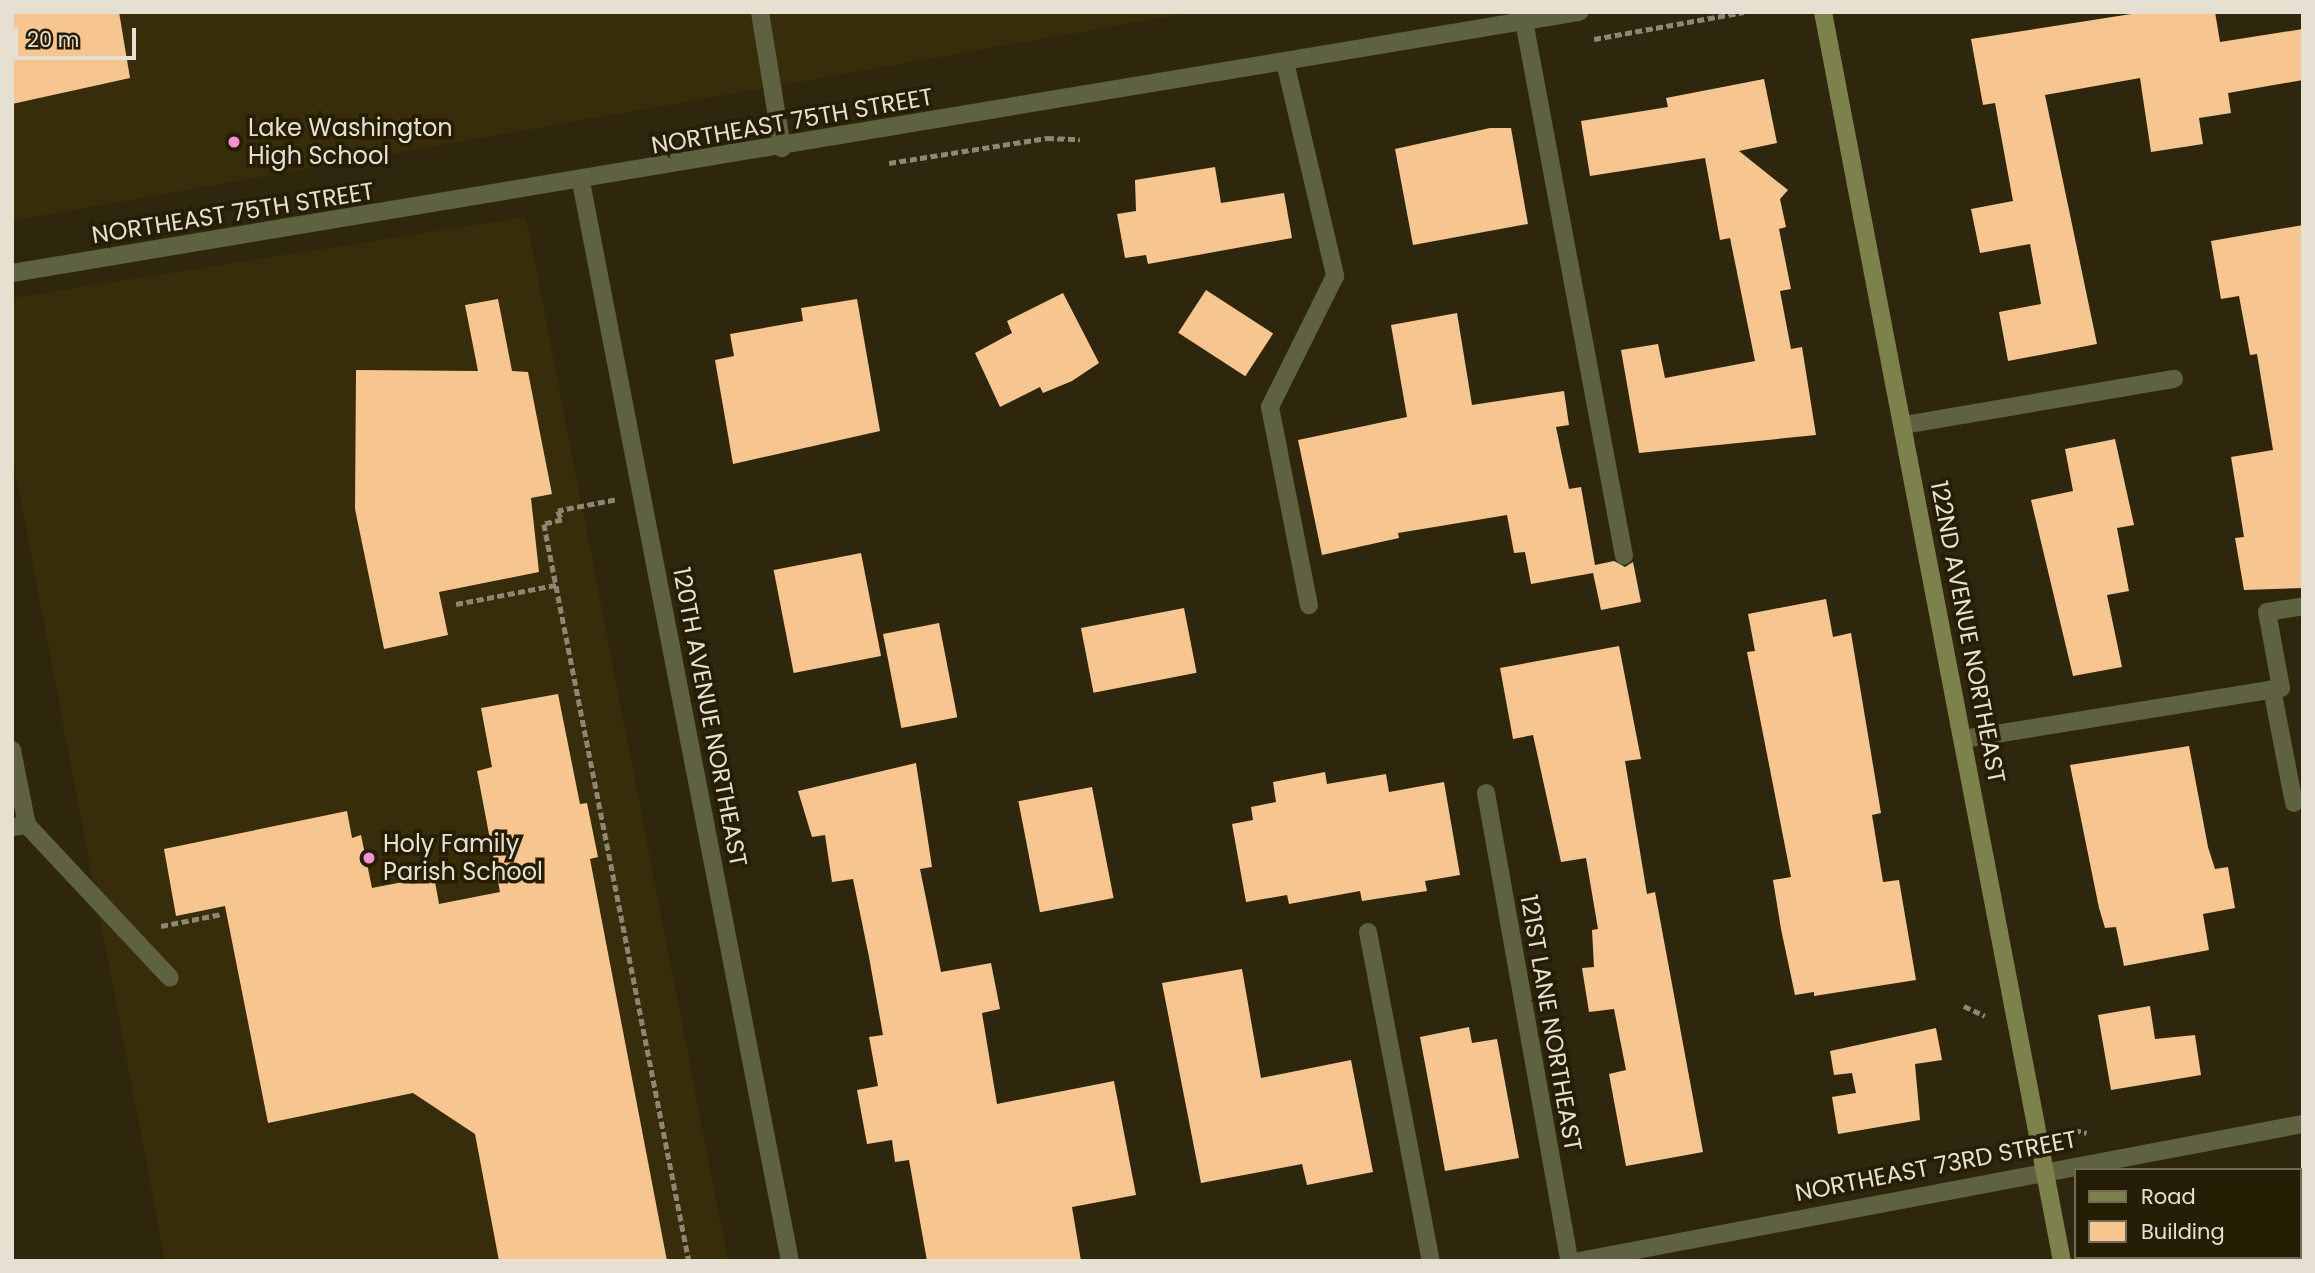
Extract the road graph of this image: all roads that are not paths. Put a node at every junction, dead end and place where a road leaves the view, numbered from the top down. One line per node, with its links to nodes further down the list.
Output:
1 (760, 12): 6 (street)
2 (1579, 12): 4 (street, NORTHEAST 75TH STREET)
3 (1823, 12): 10 (street, 122ND AVENUE NORTHEAST)
4 (1524, 22): 5 (street, NORTHEAST 75TH STREET); 11 (street)
5 (1285, 62): 6 (street, NORTHEAST 75TH STREET); 12 (street)
6 (782, 148): 7 (street, NORTHEAST 75TH STREET)
7 (581, 182): 8 (street, NORTHEAST 75TH STREET); 24 (street, 120TH AVENUE NORTHEAST)
8 (12, 273)
9 (2175, 379): 10 (street)
10 (1904, 425): 15 (street, 122ND AVENUE NORTHEAST)
11 (1624, 556)
12 (1309, 605)
13 (2303, 606): 14 (street)
14 (2272, 689): 15 (street); 18 (street)
15 (1964, 739): 23 (street, 122ND AVENUE NORTHEAST)
16 (12, 750): 19 (street)
17 (1486, 793): 26 (street, 121ST LANE NORTHEAST)
18 (2294, 803)
19 (20, 826): 21 (street)
20 (1368, 932): 25 (street)
21 (170, 978)
22 (2303, 1124): 23 (street, NORTHEAST 73RD STREET)
23 (2044, 1169): 27 (street, NORTHEAST 73RD STREET); 28 (street, 122ND AVENUE NORTHEAST)
24 (790, 1261)
25 (1431, 1261)
26 (1569, 1261)
27 (1579, 1261)
28 (2062, 1261)

